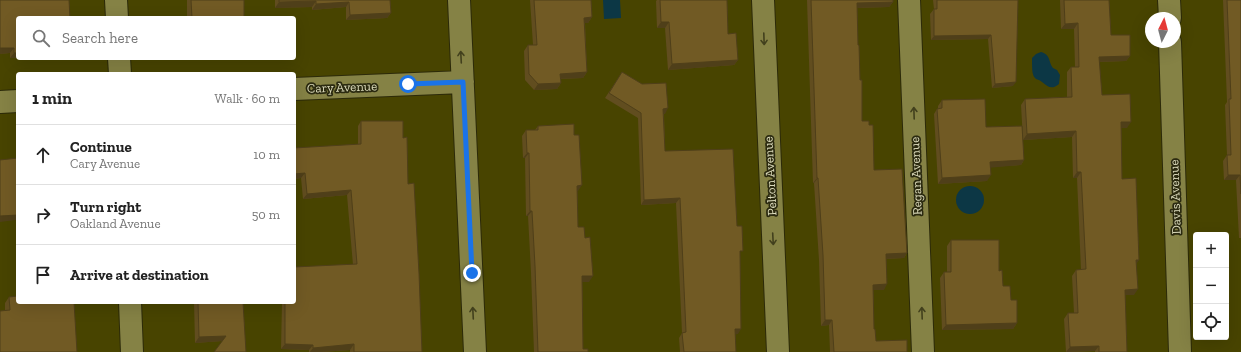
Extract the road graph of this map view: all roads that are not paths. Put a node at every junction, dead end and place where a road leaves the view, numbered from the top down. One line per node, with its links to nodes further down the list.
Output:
1 (116, 0): 7 (street)
2 (459, 0): 11 (street, one-way to 2)
3 (763, 0): 18 (street, Pelton Avenue, one-way to 18)
4 (909, 0): 19 (street, Regan Avenue, one-way to 4)
5 (1169, 0): 6 (street)
6 (1170, 12)
7 (117, 16)
8 (1170, 48): 20 (street, Davis Avenue)
9 (119, 60): 10 (street)
10 (120, 72)
11 (463, 82): 12 (street, Cary Avenue); 17 (street, one-way to 11)
12 (296, 89)
13 (16, 101): 14 (street)
14 (0, 102)
15 (130, 304): 16 (street)
16 (132, 352)
17 (475, 352)
18 (778, 352)
19 (924, 352)
20 (1180, 352)

